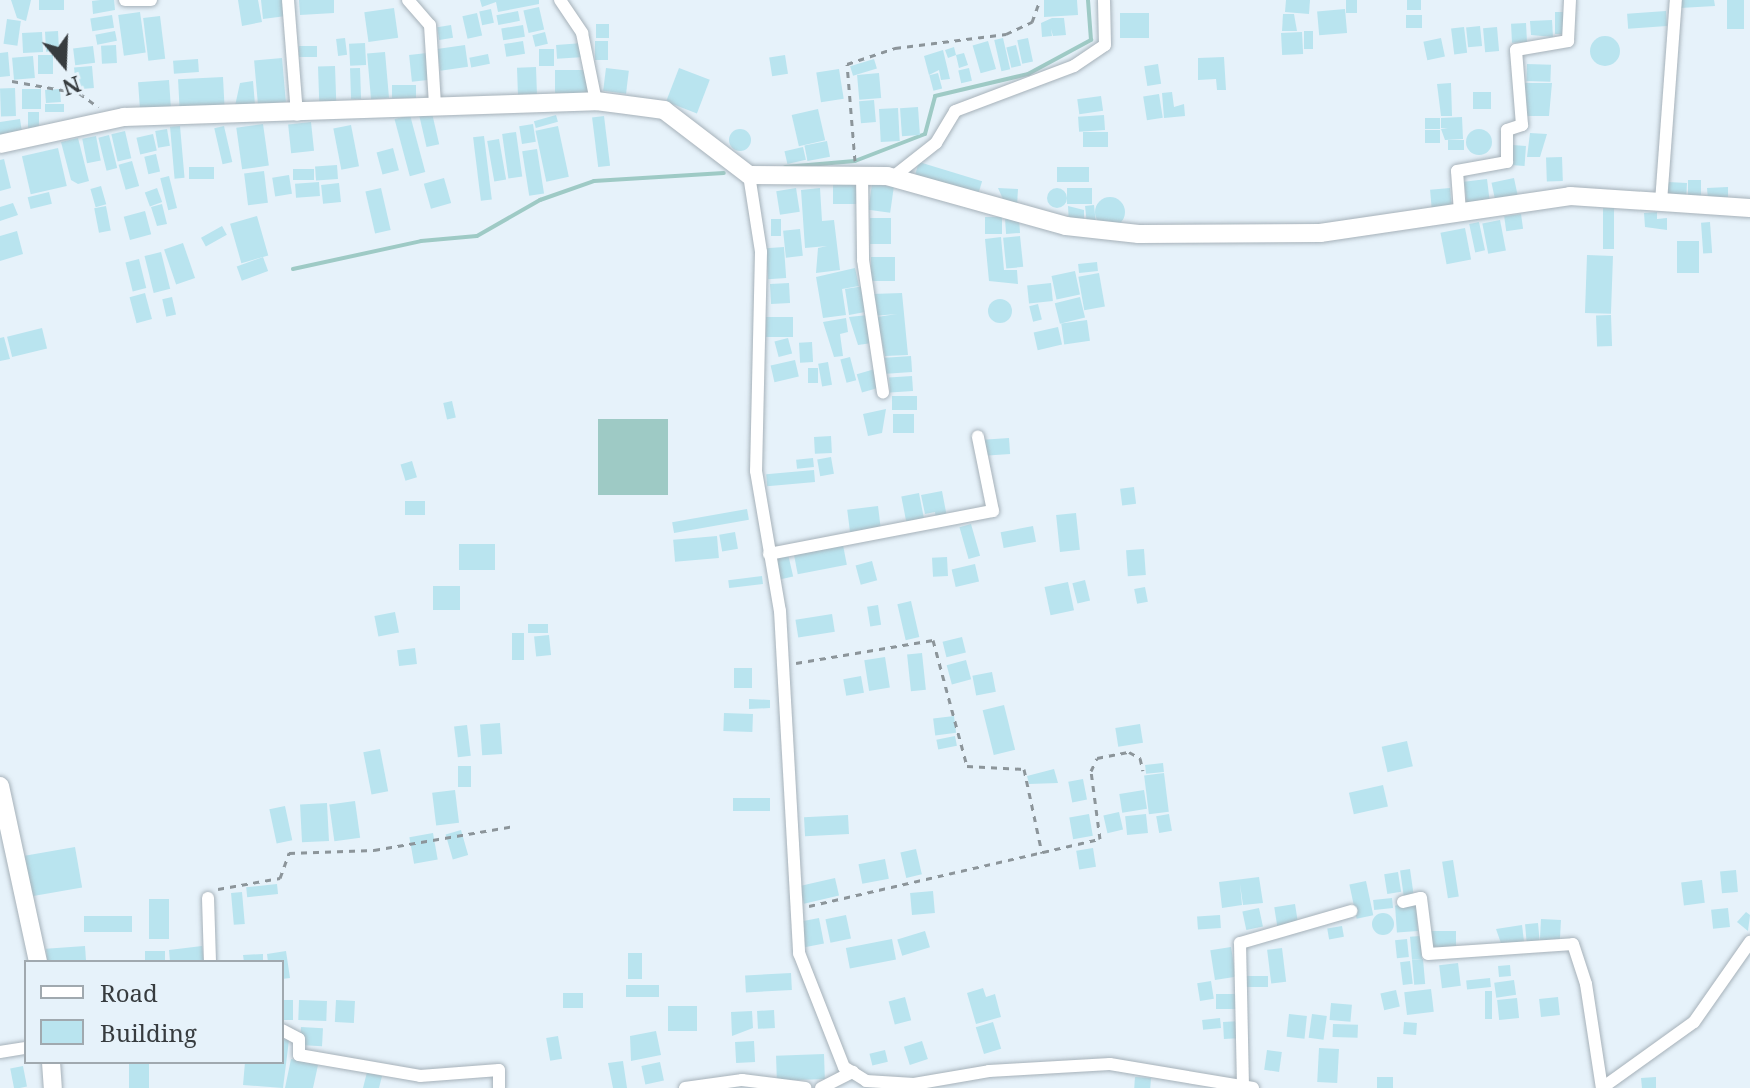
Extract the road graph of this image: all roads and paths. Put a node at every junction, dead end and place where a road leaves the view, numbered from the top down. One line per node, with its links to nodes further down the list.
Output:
1 (125, 0): 2 (street)
2 (151, 0)
3 (288, 0): 13 (street)
4 (408, 0): 12 (street)
5 (560, 0): 11 (street)
6 (1040, 0): 16 (path)
7 (1104, 0): 18 (street)
8 (1570, 0): 21 (street)
9 (1676, 0): 19 (street)
10 (12, 81): 14 (path)
11 (596, 101): 12 (street); 17 (street)
12 (435, 105): 13 (street)
13 (297, 115): 14 (street)
14 (111, 121): 15 (street)
15 (0, 144)
16 (858, 165): 17 (street); 18 (street); 22 (street)
17 (749, 175): 24 (street)
18 (893, 177): 21 (street)
19 (1661, 202): 20 (street); 21 (street)
20 (1750, 208)
21 (1460, 212)
22 (883, 393)
23 (978, 437): 24 (street)
24 (769, 554): 25 (street)
25 (784, 665): 29 (path); 32 (street)
26 (1143, 771): 29 (path)
27 (0, 786): 35 (street)
28 (514, 826): 30 (path)
29 (1042, 853): 32 (path)
30 (208, 898): 36 (street)
31 (1403, 902): 49 (street)
32 (796, 909): 41 (street)
33 (1351, 911): 43 (street)
34 (1750, 942): 49 (street)
35 (38, 960)
36 (210, 960)
37 (284, 1031): 45 (street)
38 (24, 1048): 39 (street)
39 (0, 1052)
40 (51, 1064): 44 (street)
41 (853, 1072): 42 (street); 48 (street)
42 (915, 1086): 43 (street)
43 (1248, 1087)
44 (53, 1088)
45 (499, 1088)
46 (685, 1088): 47 (street)
47 (806, 1088)
48 (821, 1088)
49 (1602, 1088)

